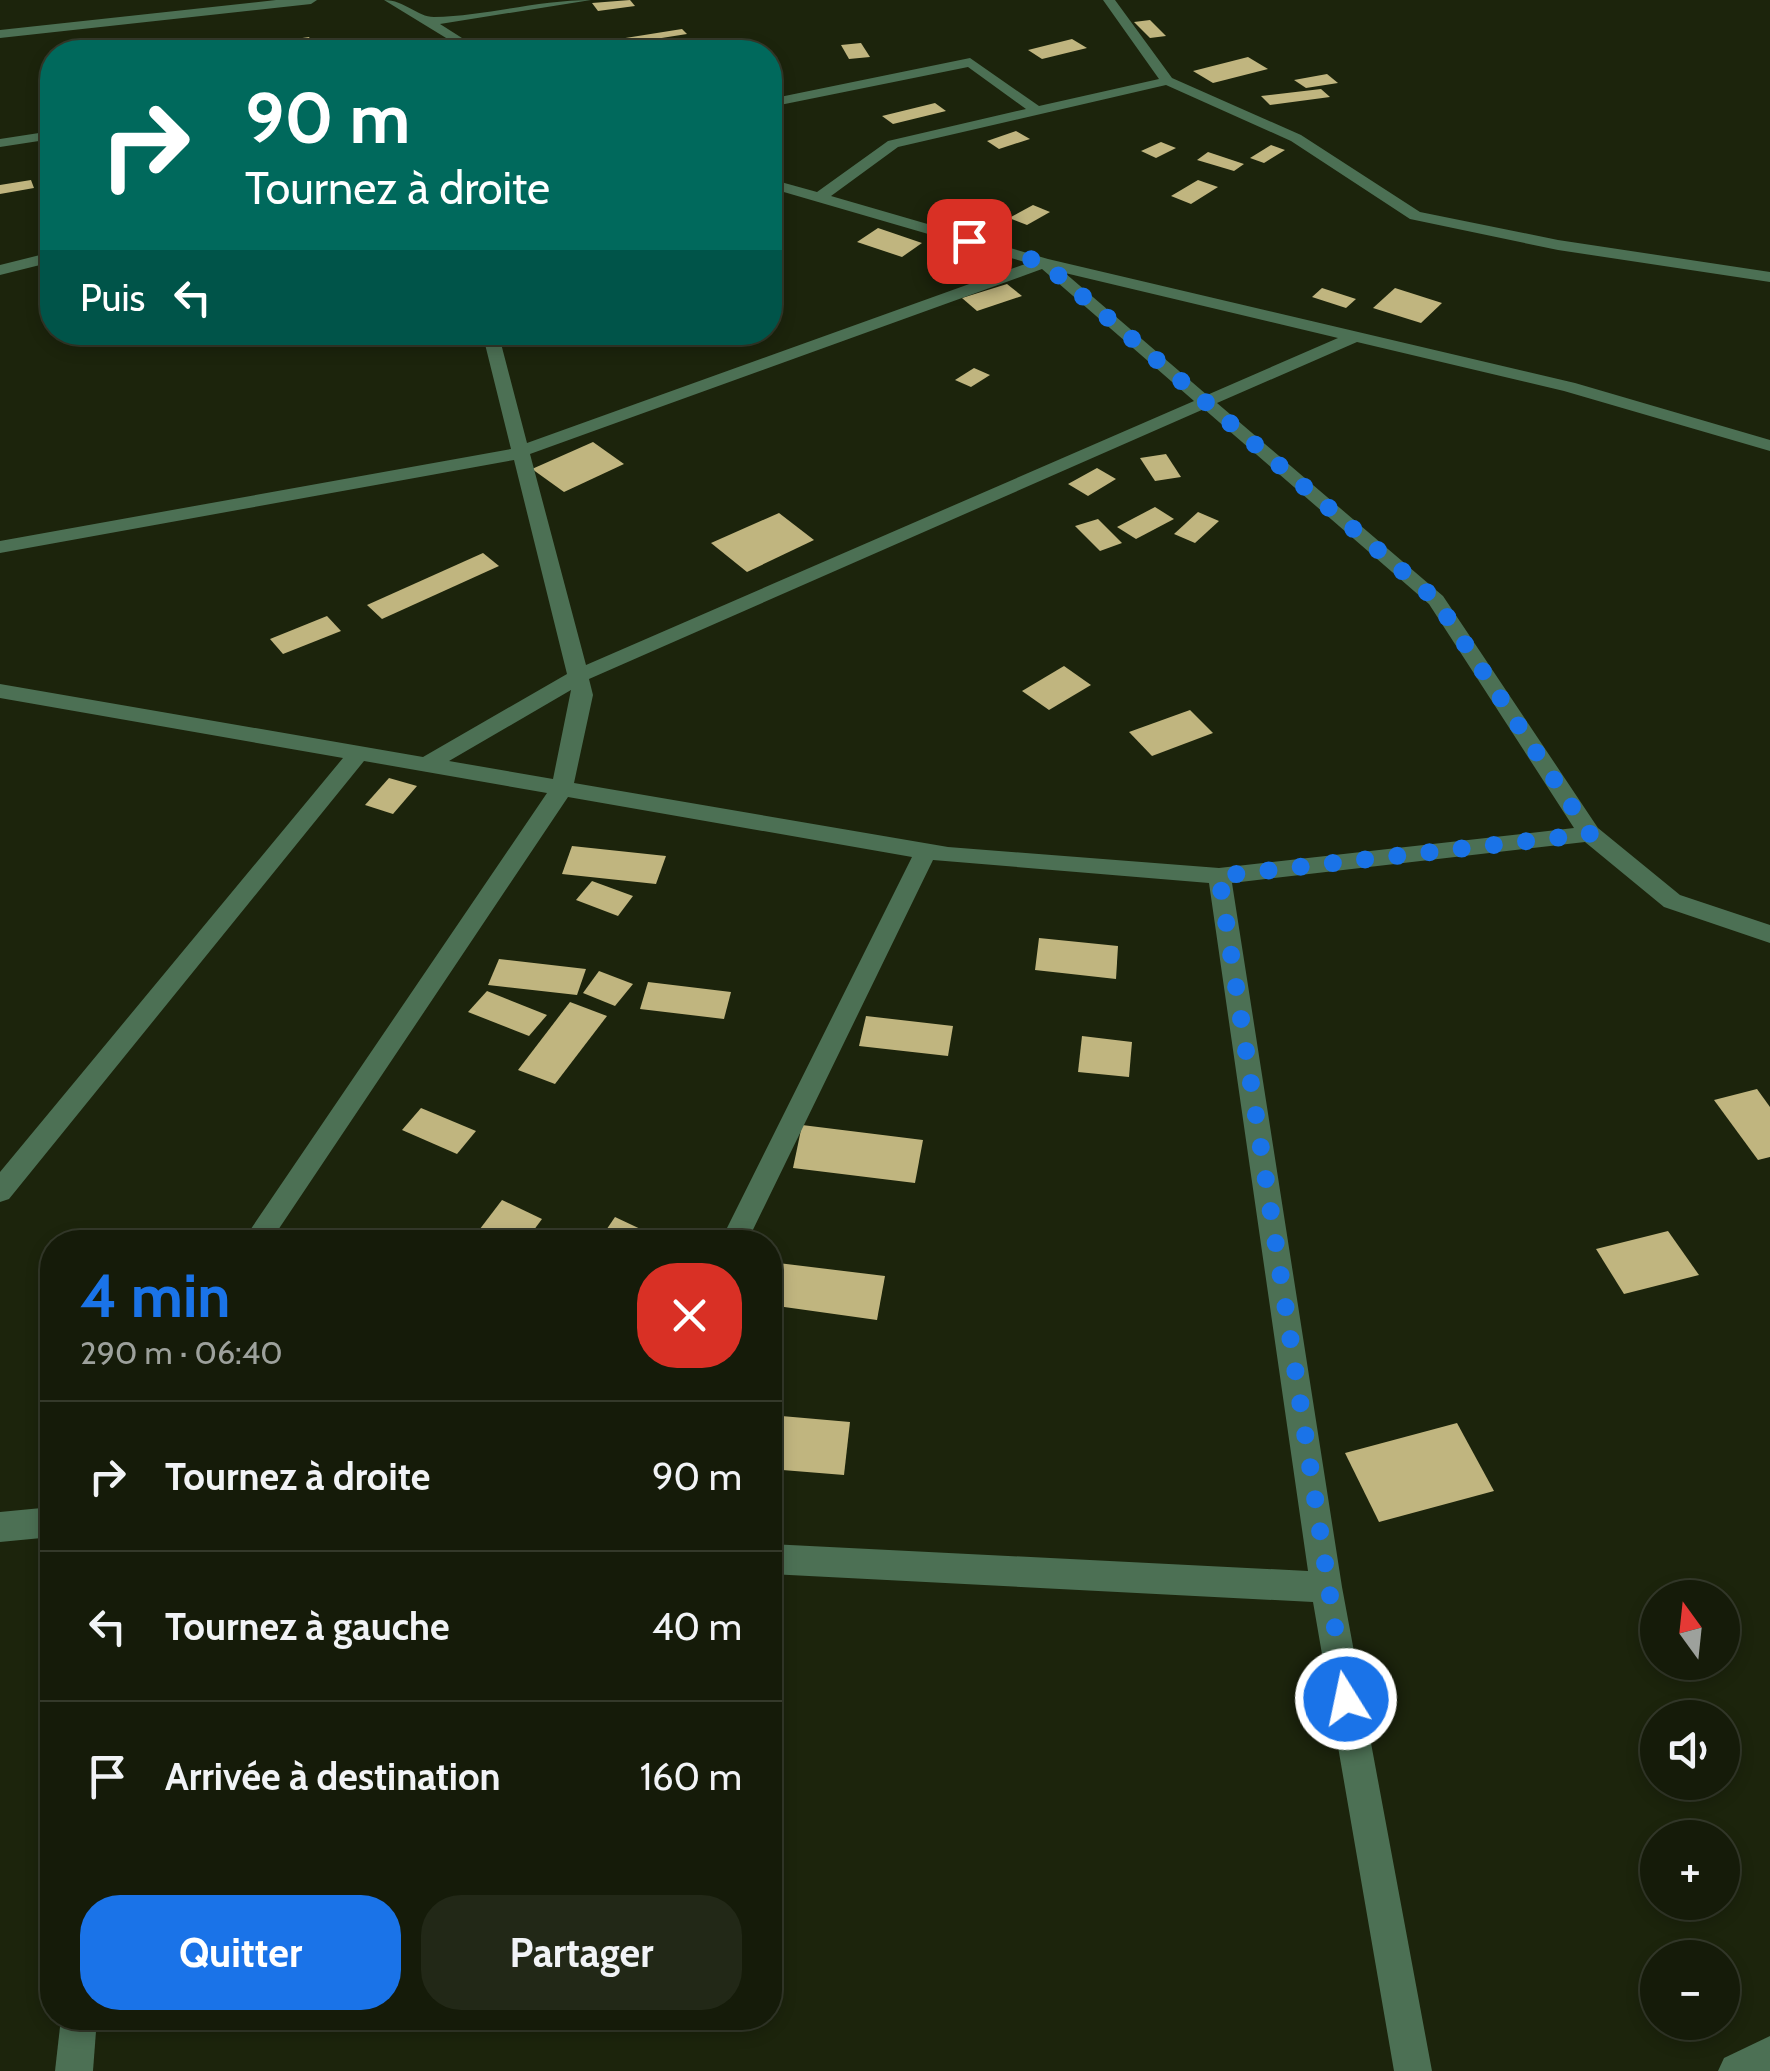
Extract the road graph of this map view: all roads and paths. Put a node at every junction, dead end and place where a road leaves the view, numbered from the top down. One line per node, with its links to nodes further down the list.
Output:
1 (310, 0): 6 (street)
2 (390, 0): 5 (street)
3 (585, 0): 5 (street)
4 (1109, 0): 8 (street)
5 (427, 22): 7 (street)
6 (0, 34)
7 (458, 40)
8 (1167, 81): 10 (street); 18 (street)
9 (782, 101): 10 (street)
10 (1037, 110): 14 (street)
11 (40, 137): 12 (street)
12 (0, 143)
13 (782, 186): 14 (street)
14 (820, 197): 16 (street)
15 (40, 260): 17 (street)
16 (1044, 263): 19 (street); 21 (street); 23 (street)
17 (0, 270)
18 (1770, 276)
19 (1356, 336): 21 (street); 22 (street)
20 (493, 345): 23 (street)
21 (1206, 402): 25 (street); 30 (street)
22 (1770, 446)
23 (521, 451): 24 (street); 25 (street)
24 (0, 547)
25 (579, 676): 28 (street); 29 (street)
26 (0, 691): 27 (street)
27 (358, 754): 28 (street); 34 (street)
28 (424, 766): 29 (street)
29 (562, 788): 31 (street); 35 (street)
30 (1590, 834): 32 (street); 33 (street)
31 (926, 851): 32 (street); 36 (street)
32 (1219, 876): 40 (street)
33 (1770, 934)
34 (0, 1191)
35 (263, 1230)
36 (739, 1230)
37 (40, 1523): 38 (street)
38 (0, 1527)
39 (782, 1560): 40 (street)
40 (1326, 1587): 44 (street)
41 (78, 2030): 43 (street)
42 (1770, 2056): 45 (street)
43 (74, 2071)
44 (1412, 2071)
45 (1737, 2071)

